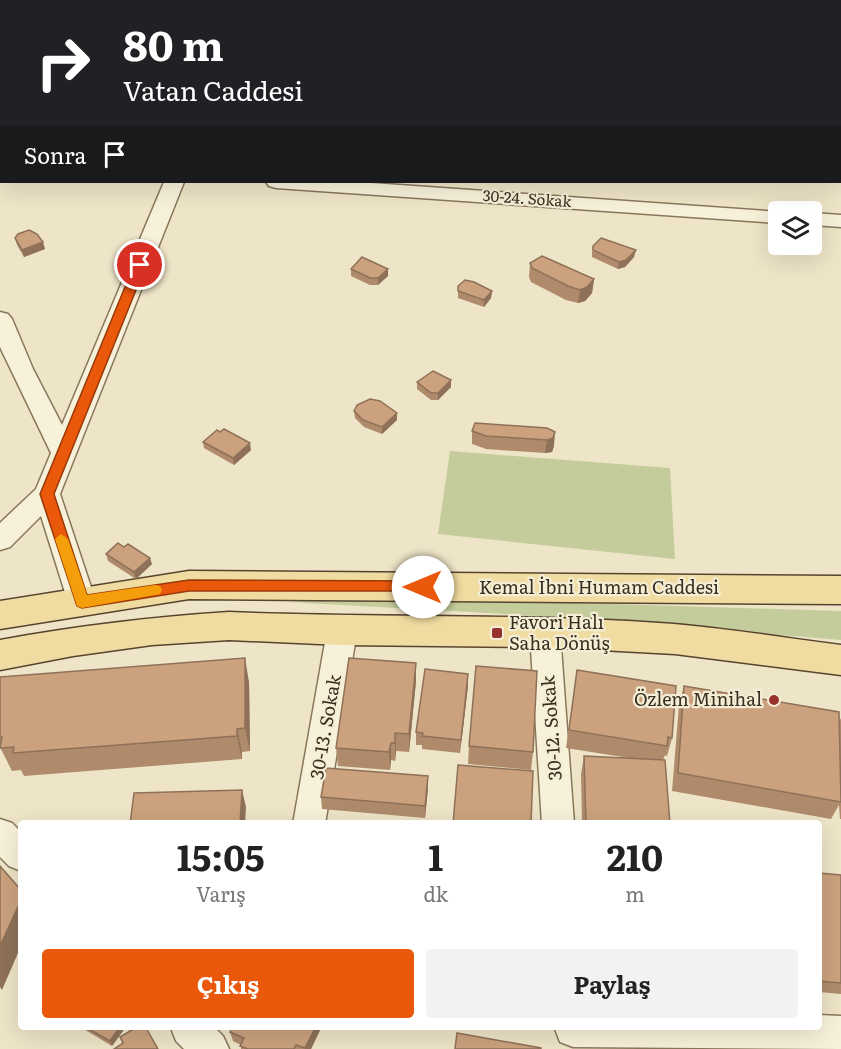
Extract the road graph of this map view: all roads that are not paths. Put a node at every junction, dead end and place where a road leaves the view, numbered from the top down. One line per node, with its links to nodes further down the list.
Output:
1 (174, 183): 7 (street)
2 (290, 183): 3 (street, 30-24. Sokak)
3 (768, 216)
4 (822, 220): 5 (street)
5 (841, 221)
6 (0, 319): 7 (street)
7 (64, 453): 8 (street)
8 (47, 494): 9 (street); 11 (street)
9 (0, 540)
10 (841, 590): 11 (main road, Kemal İbni Humam Caddesi)
11 (82, 602): 12 (main road, Kemal İbni Humam Caddesi)
12 (0, 615)
13 (342, 631): 14 (main road); 15 (main road); 17 (street, 30-13. Sokak)
14 (545, 633): 16 (main road); 18 (street, 30-12. Sokak)
15 (0, 655)
16 (841, 660)
17 (310, 820)
18 (558, 820)
19 (0, 834): 20 (street)
20 (18, 852)
21 (841, 1034): 23 (street)
22 (572, 1035): 23 (street)
23 (757, 1041)

